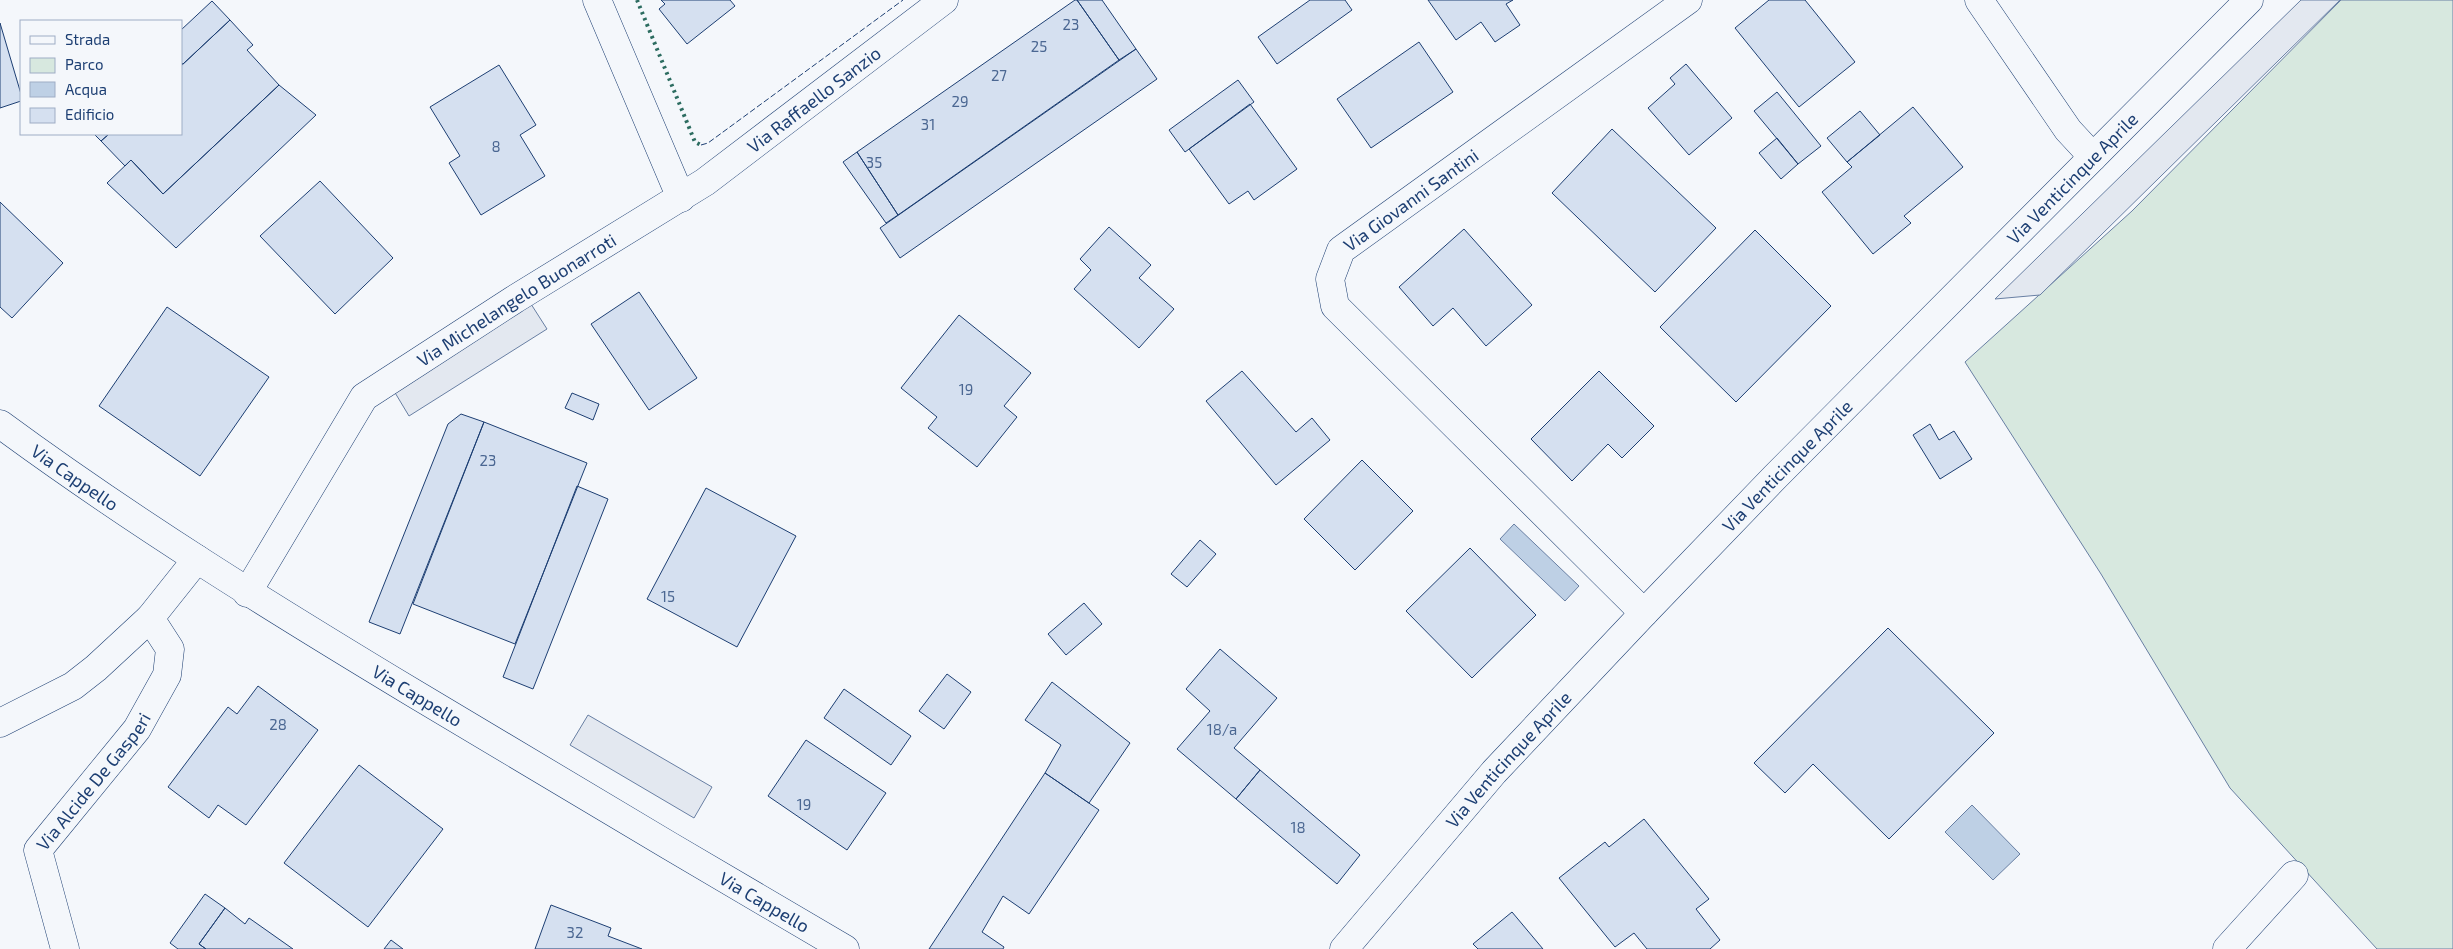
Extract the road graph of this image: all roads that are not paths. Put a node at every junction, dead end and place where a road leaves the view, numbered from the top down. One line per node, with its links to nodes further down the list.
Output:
1 (597, 0): 7 (street)
2 (944, 0): 7 (street, Via Raffaello Sanzio)
3 (1688, 0): 11 (street, Via Giovanni Santini)
4 (1979, 0): 6 (street)
5 (2249, 0): 6 (street, Via Venticinque Aprile)
6 (2093, 157): 11 (street, Via Venticinque Aprile)
7 (681, 198): 10 (street, Via Michelangelo Buonarroti)
8 (0, 424): 9 (street, Via Cappello)
9 (198, 560): 10 (street, Via Cappello); 12 (street)
10 (247, 593): 16 (street, Via Cappello)
11 (1644, 613): 17 (street, Via Venticinque Aprile)
12 (150, 618): 13 (street); 15 (street, Via Alcide De Gasperi)
13 (0, 723)
14 (2294, 875): 18 (street)
15 (65, 949)
16 (845, 949)
17 (1344, 949)
18 (2227, 949)

